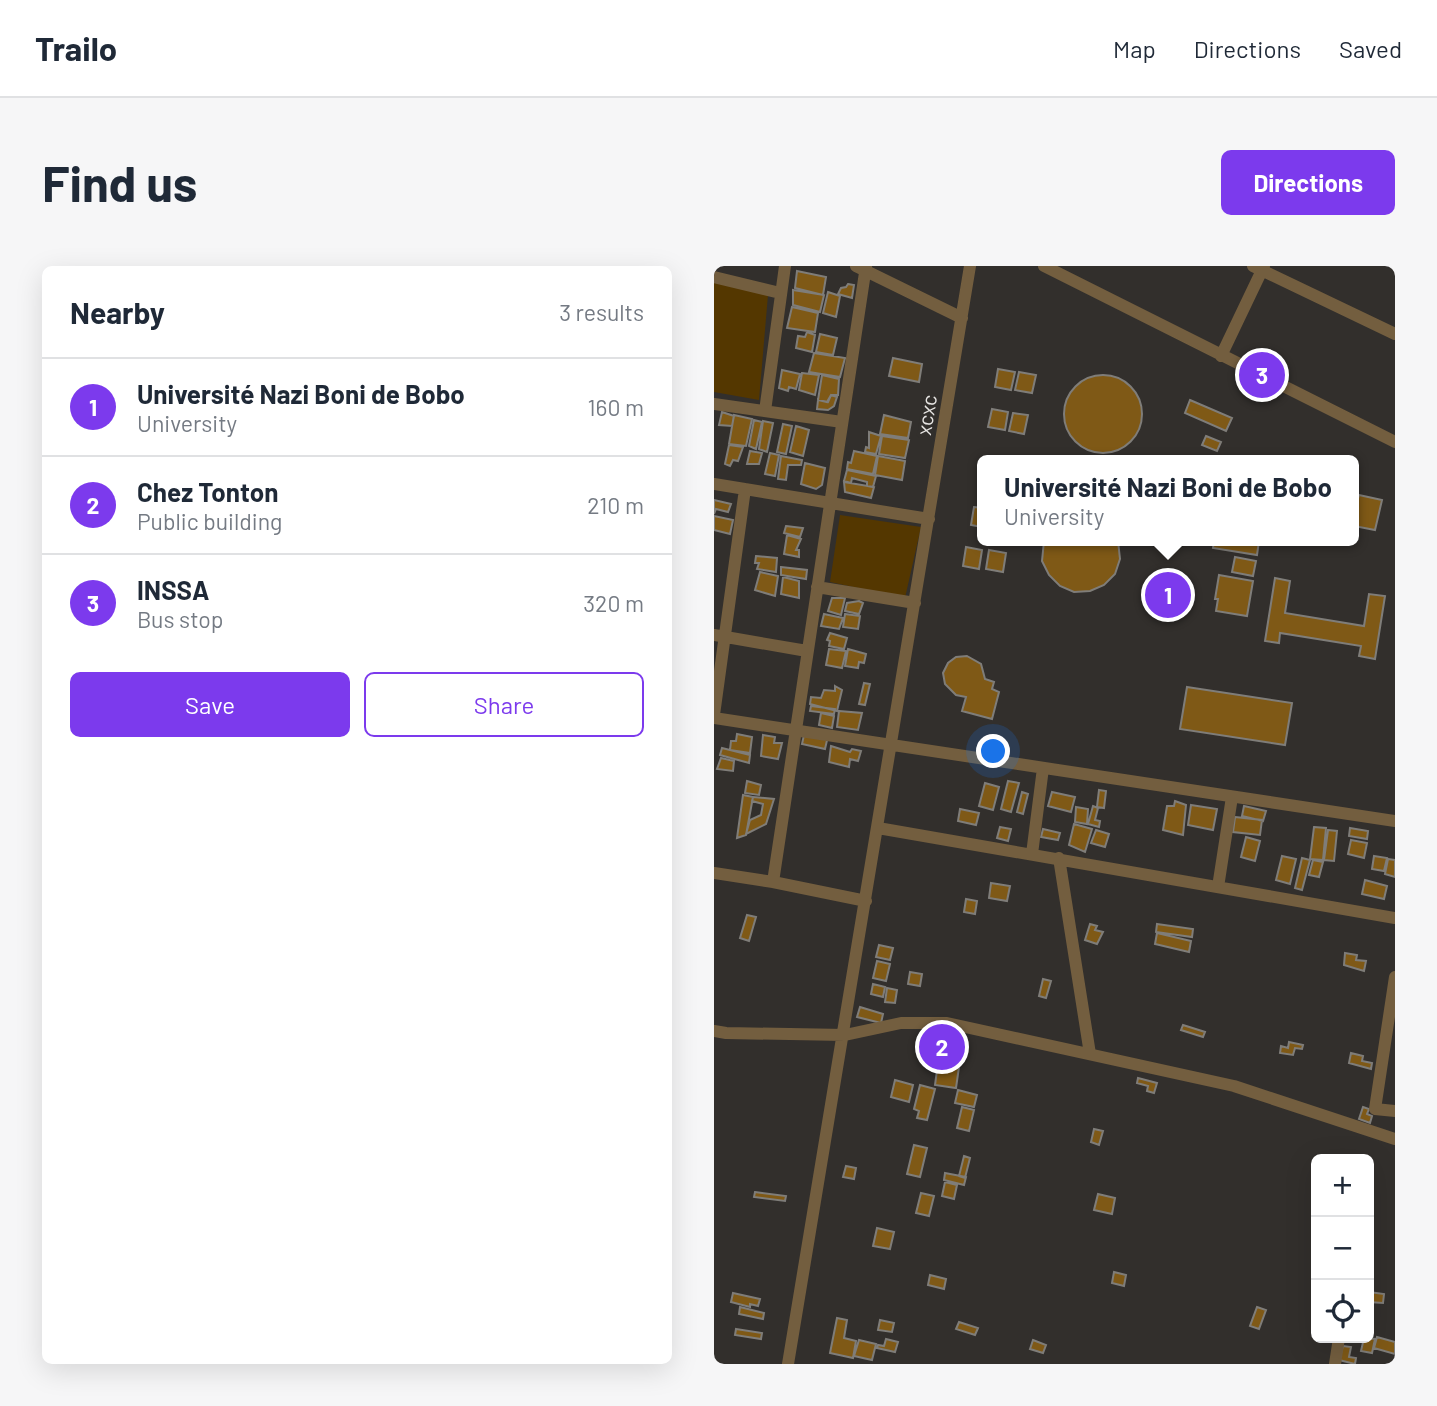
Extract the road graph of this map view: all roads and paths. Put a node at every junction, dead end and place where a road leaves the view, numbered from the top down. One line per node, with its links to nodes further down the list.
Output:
1 (785, 266): 7 (street)
2 (970, 266): 8 (street, xcxc)
3 (1044, 266): 10 (street)
4 (862, 268): 8 (street); 13 (street)
5 (1260, 268): 9 (street); 10 (street)
6 (714, 277): 7 (street)
7 (780, 293): 12 (street)
8 (962, 318): 18 (street, xcxc)
9 (1395, 334)
10 (1221, 356): 14 (street)
11 (714, 404): 12 (street)
12 (765, 411): 13 (street)
13 (842, 422): 17 (street)
14 (1395, 442)
15 (714, 484): 16 (street)
16 (745, 489): 17 (street); 21 (street)
17 (830, 503): 18 (street); 19 (street)
18 (929, 519): 20 (street, xcxc)
19 (817, 587): 20 (street); 22 (street)
20 (915, 603): 25 (street, xcxc)
21 (719, 636): 22 (street); 23 (street)
22 (807, 651): 24 (street)
23 (714, 716): 24 (street)
24 (796, 731): 25 (street); 33 (street)
25 (891, 746): 26 (street); 29 (street, xcxc)
26 (1043, 768): 27 (street); 30 (street)
27 (1232, 797): 28 (street); 34 (street)
28 (1395, 821)
29 (878, 828): 30 (street); 35 (street, xcxc)
30 (1032, 853): 31 (street)
31 (1059, 858): 34 (street); 41 (street)
32 (714, 873): 33 (street)
33 (773, 882): 35 (street)
34 (1218, 887): 36 (street)
35 (866, 901): 40 (street, xcxc)
36 (1395, 918)
37 (1395, 977): 38 (street)
38 (1392, 1014): 42 (street)
39 (714, 1031): 40 (street)
40 (843, 1035): 41 (street); 45 (street, xcxc)
41 (1090, 1054): 43 (street)
42 (1395, 1111)
43 (1395, 1139)
44 (1338, 1343): 46 (street)
45 (788, 1364)
46 (1335, 1364)

